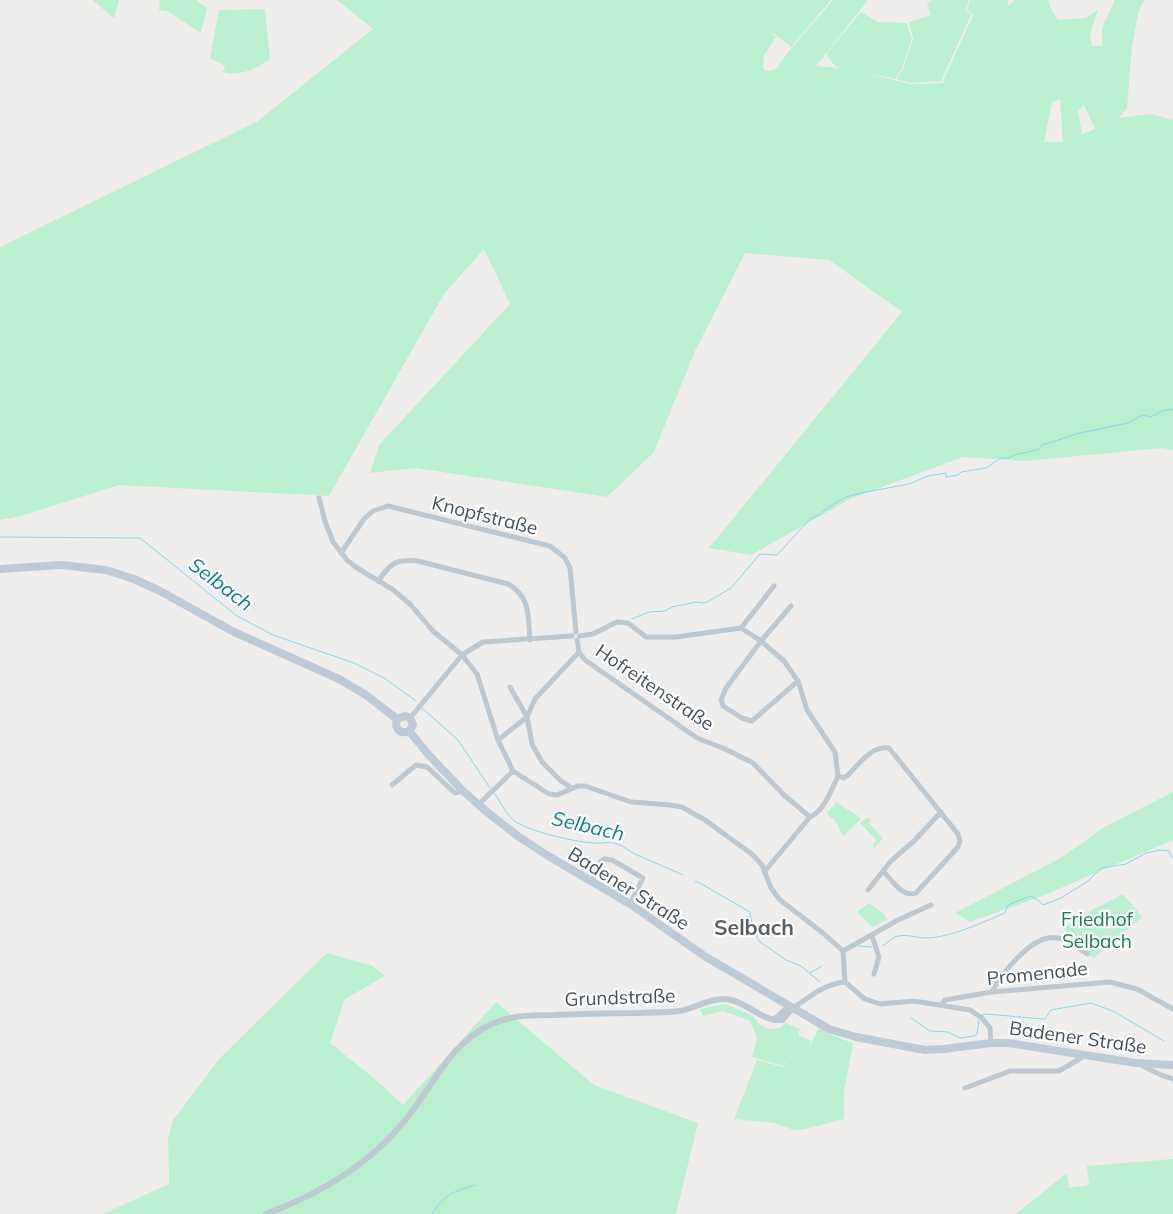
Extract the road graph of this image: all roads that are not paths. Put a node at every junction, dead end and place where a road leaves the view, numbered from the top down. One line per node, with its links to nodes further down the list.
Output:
1 (319, 498): 2 (street)
2 (341, 553): 4 (street); 8 (street, Knopfstraße)
3 (0, 569): 17 (main road)
4 (378, 581): 9 (street); 12 (street)
5 (774, 586): 7 (street)
6 (791, 606): 10 (street)
7 (741, 628): 8 (street); 10 (street)
8 (576, 636): 9 (street); 11 (street, Hofreitenstraße)
9 (530, 640): 12 (street)
10 (761, 641): 13 (street); 13 (street)
11 (579, 652): 15 (street, Hofreitenstraße); 27 (street, Hofreitenstraße)
12 (462, 655): 16 (street); 19 (street)
13 (798, 682): 21 (street)
14 (510, 687): 15 (street)
15 (527, 717): 19 (street, Hofreitenstraße); 23 (street)
16 (410, 718): 17 (main road); 18 (main road)
17 (397, 720): 18 (main road)
18 (409, 732): 24 (main road, Badener Straße)
19 (498, 740): 20 (street)
20 (513, 772): 23 (street); 25 (street)
21 (838, 776): 26 (street); 27 (street)
22 (392, 785): 24 (street)
23 (572, 788): 28 (street)
24 (463, 790): 25 (main road, Badener Straße)
25 (478, 805): 30 (main road, Badener Straße)
26 (941, 812): 29 (street); 29 (street)
27 (810, 817): 28 (street)
28 (765, 871): 35 (street)
29 (884, 872): 31 (street)
30 (592, 881): 32 (main road, Badener Straße); 32 (street)
31 (868, 890)
32 (630, 904): 41 (main road, Badener Straße)
33 (931, 905): 34 (street)
34 (872, 936): 35 (street); 37 (street)
35 (843, 951): 38 (street)
36 (1087, 954): 39 (street)
37 (874, 974)
38 (845, 982): 40 (street); 41 (street, Grundstraße)
39 (992, 992): 40 (street, Promenade); 42 (street, Promenade)
40 (942, 1004): 43 (street)
41 (793, 1008): 43 (main road, Badener Straße); 49 (street, Grundstraße)
42 (1173, 1009)
43 (991, 1043): 44 (main road, Badener Straße)
44 (1086, 1055): 45 (main road, Badener Straße); 48 (street)
45 (1136, 1063): 46 (main road, Badener Straße); 47 (street)
46 (1173, 1065)
47 (1173, 1079)
48 (965, 1088)
49 (266, 1214)

